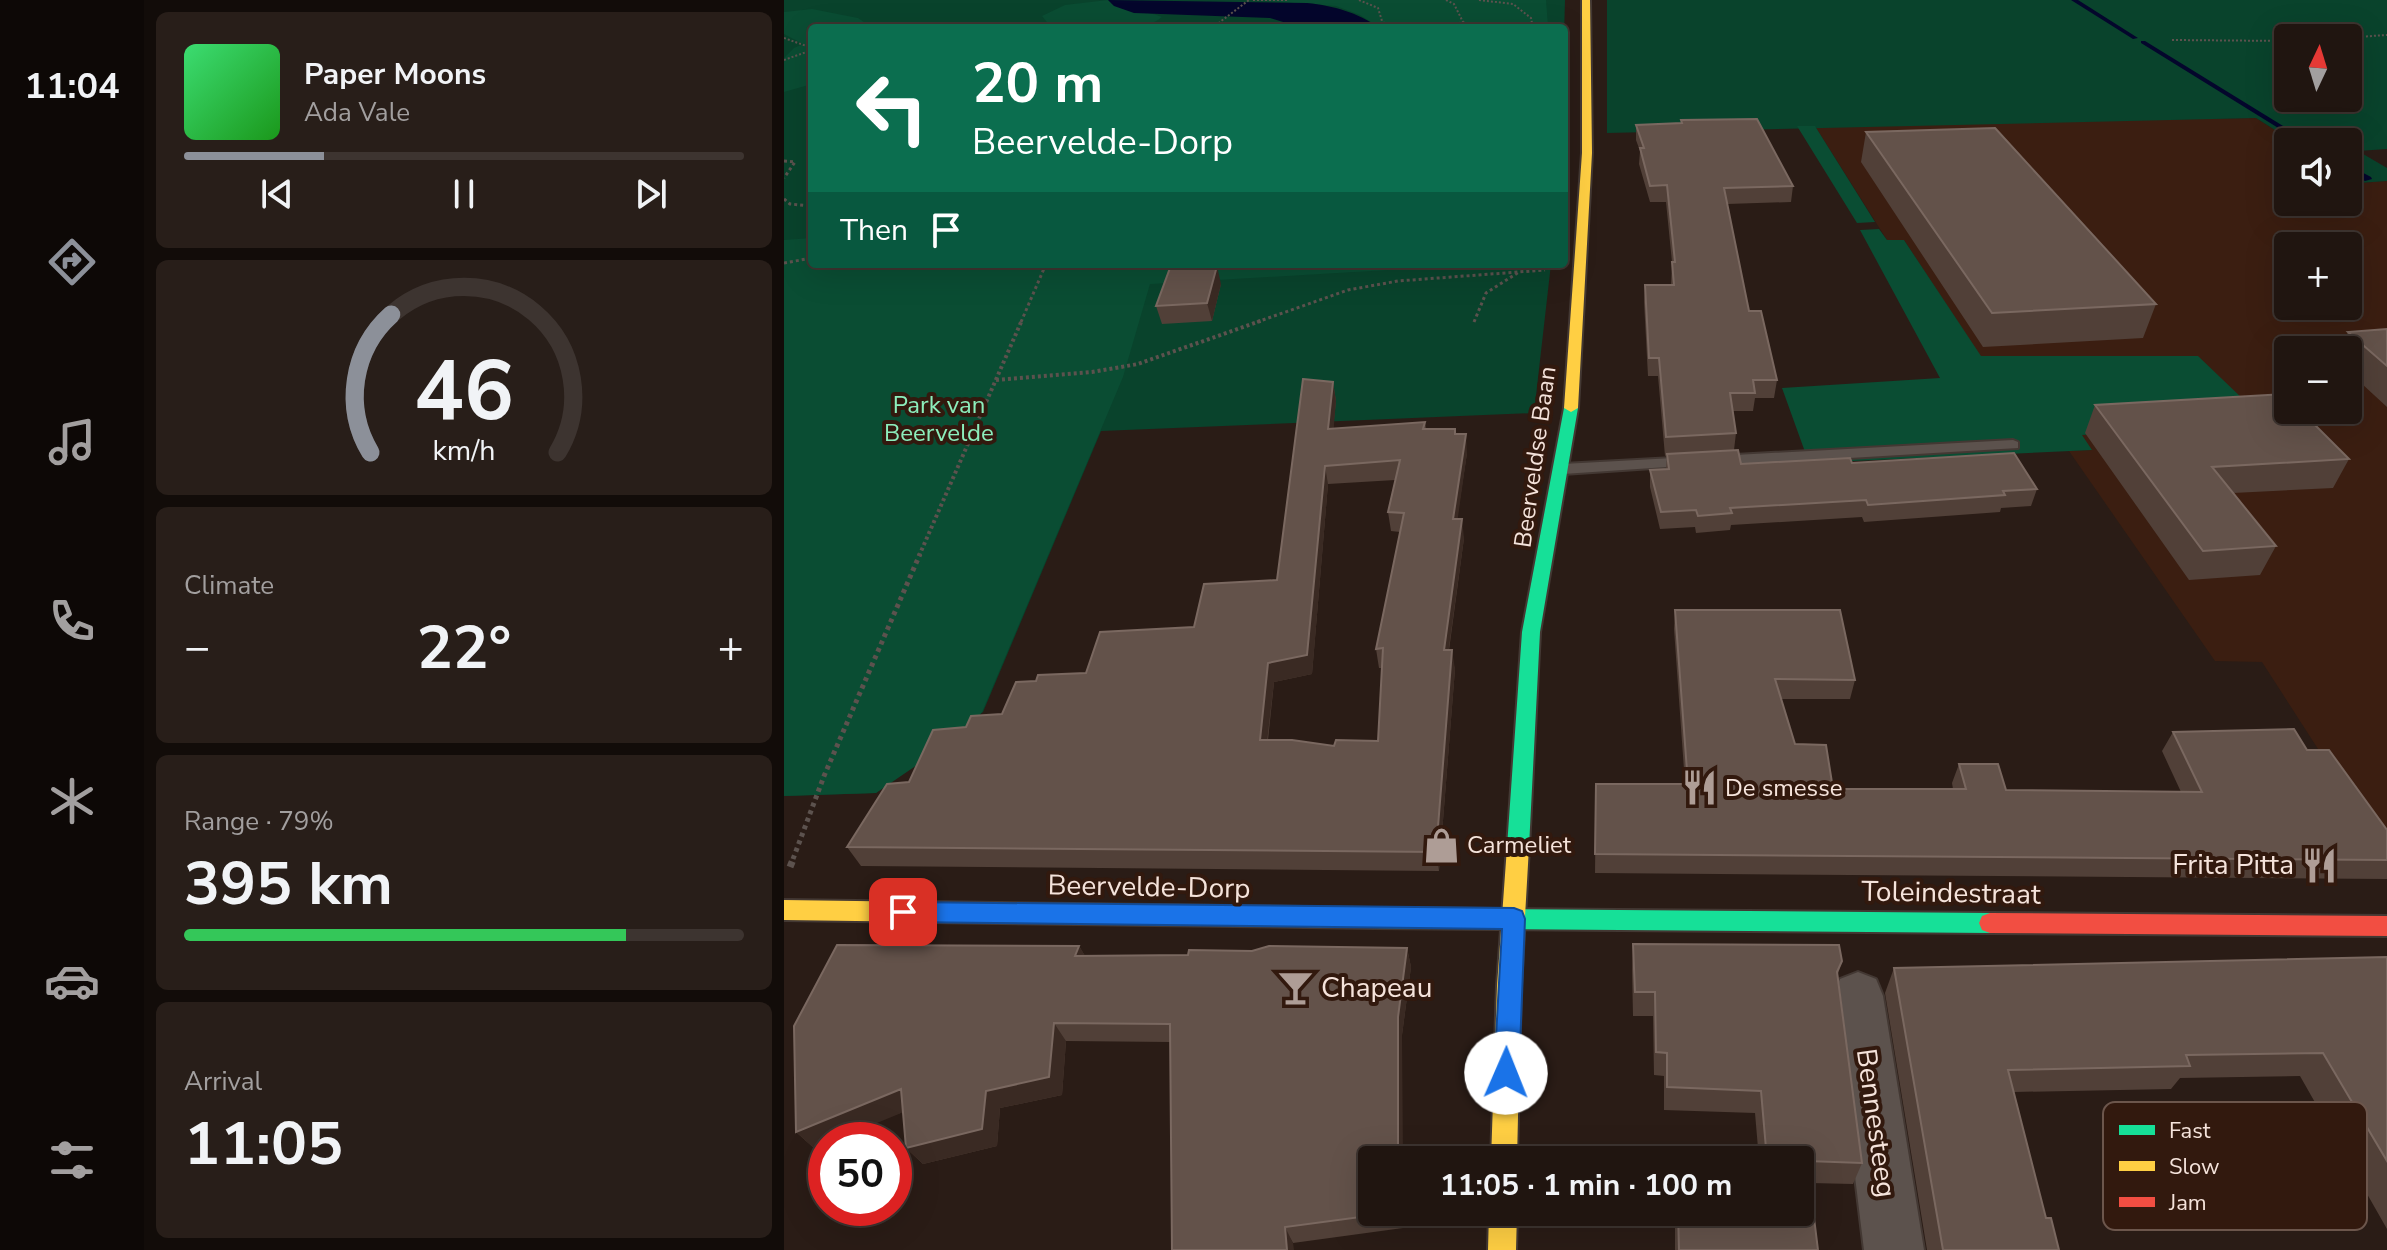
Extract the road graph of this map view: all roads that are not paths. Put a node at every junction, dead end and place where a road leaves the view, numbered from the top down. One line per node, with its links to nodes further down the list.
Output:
1 (1586, 0): 3 (main road, Beerveldse Baan)
2 (2013, 445): 3 (lane)
3 (1563, 469): 5 (main road, Beerveldse Baan)
4 (784, 910): 5 (main road, Beervelde-Dorp)
5 (1514, 919): 6 (main road, Toleindestraat); 8 (main road, Beerveldse Baan)
6 (2387, 926)
7 (1858, 996): 11 (street, Bennesteeg)
8 (1504, 1146)
9 (1503, 1226): 10 (main road)
10 (1502, 1250)
11 (1894, 1250)

